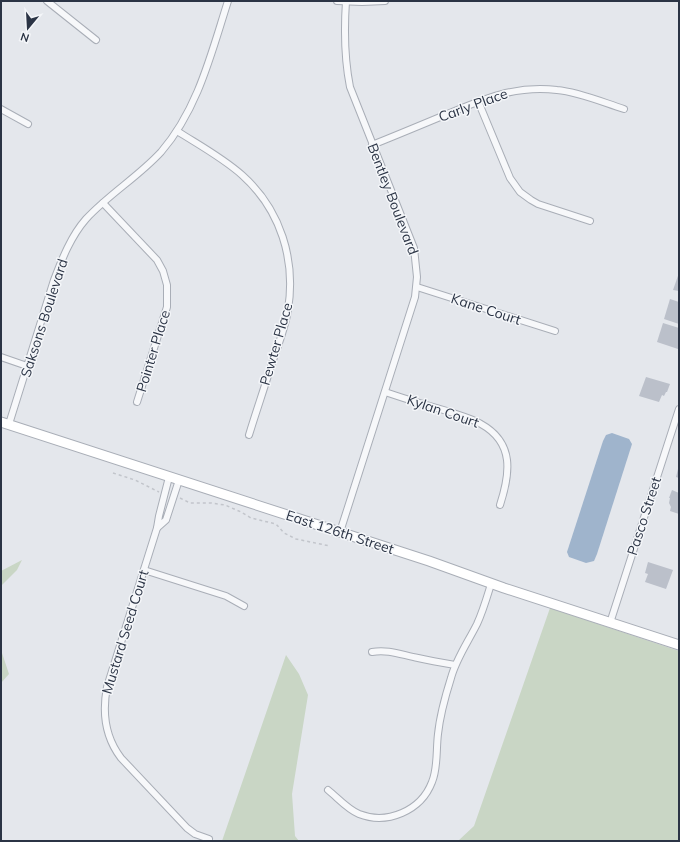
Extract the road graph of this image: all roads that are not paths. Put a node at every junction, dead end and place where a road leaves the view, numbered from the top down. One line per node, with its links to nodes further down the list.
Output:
1 (47, 1): 6 (street)
2 (228, 1): 11 (street, Saksons Boulevard)
3 (337, 1): 5 (street)
4 (385, 1): 5 (street)
5 (346, 2): 12 (street, Bentley Boulevard)
6 (96, 40)
7 (478, 101): 9 (street, Carly Place); 12 (street, Carly Place); 14 (street)
8 (1, 109): 10 (street)
9 (624, 109)
10 (28, 124)
11 (177, 130): 13 (street, Saksons Boulevard); 23 (street, Pewter Place)
12 (372, 145): 15 (street, Bentley Boulevard)
13 (103, 203): 18 (street, Saksons Boulevard); 20 (street, Pointer Place)
14 (590, 221)
15 (417, 287): 16 (street, Kane Court); 19 (street, Bentley Boulevard)
16 (555, 331)
17 (1, 357): 18 (street)
18 (28, 366): 22 (street, Saksons Boulevard)
19 (385, 392): 26 (street, Kylan Court); 28 (street, Bentley Boulevard)
20 (137, 402)
21 (679, 409): 32 (street, Pasco Street)
22 (5, 423): 24 (main road, East 126th Street)
23 (249, 435)
24 (169, 477): 25 (main road, East 126th Street); 27 (street, Mustard Seed Court)
25 (179, 480): 27 (street, Mustard Seed Court); 28 (main road, East 126th Street)
26 (500, 505)
27 (157, 528): 29 (street, Mustard Seed Court)
28 (340, 532): 30 (main road, East 126th Street)
29 (144, 570): 31 (street); 37 (street, Mustard Seed Court)
30 (492, 584): 32 (main road, East 126th Street); 35 (street)
31 (244, 606)
32 (610, 623): 33 (main road, East 126th Street)
33 (679, 645)
34 (372, 652): 35 (street)
35 (455, 665): 36 (street)
36 (328, 790)
37 (209, 839)

